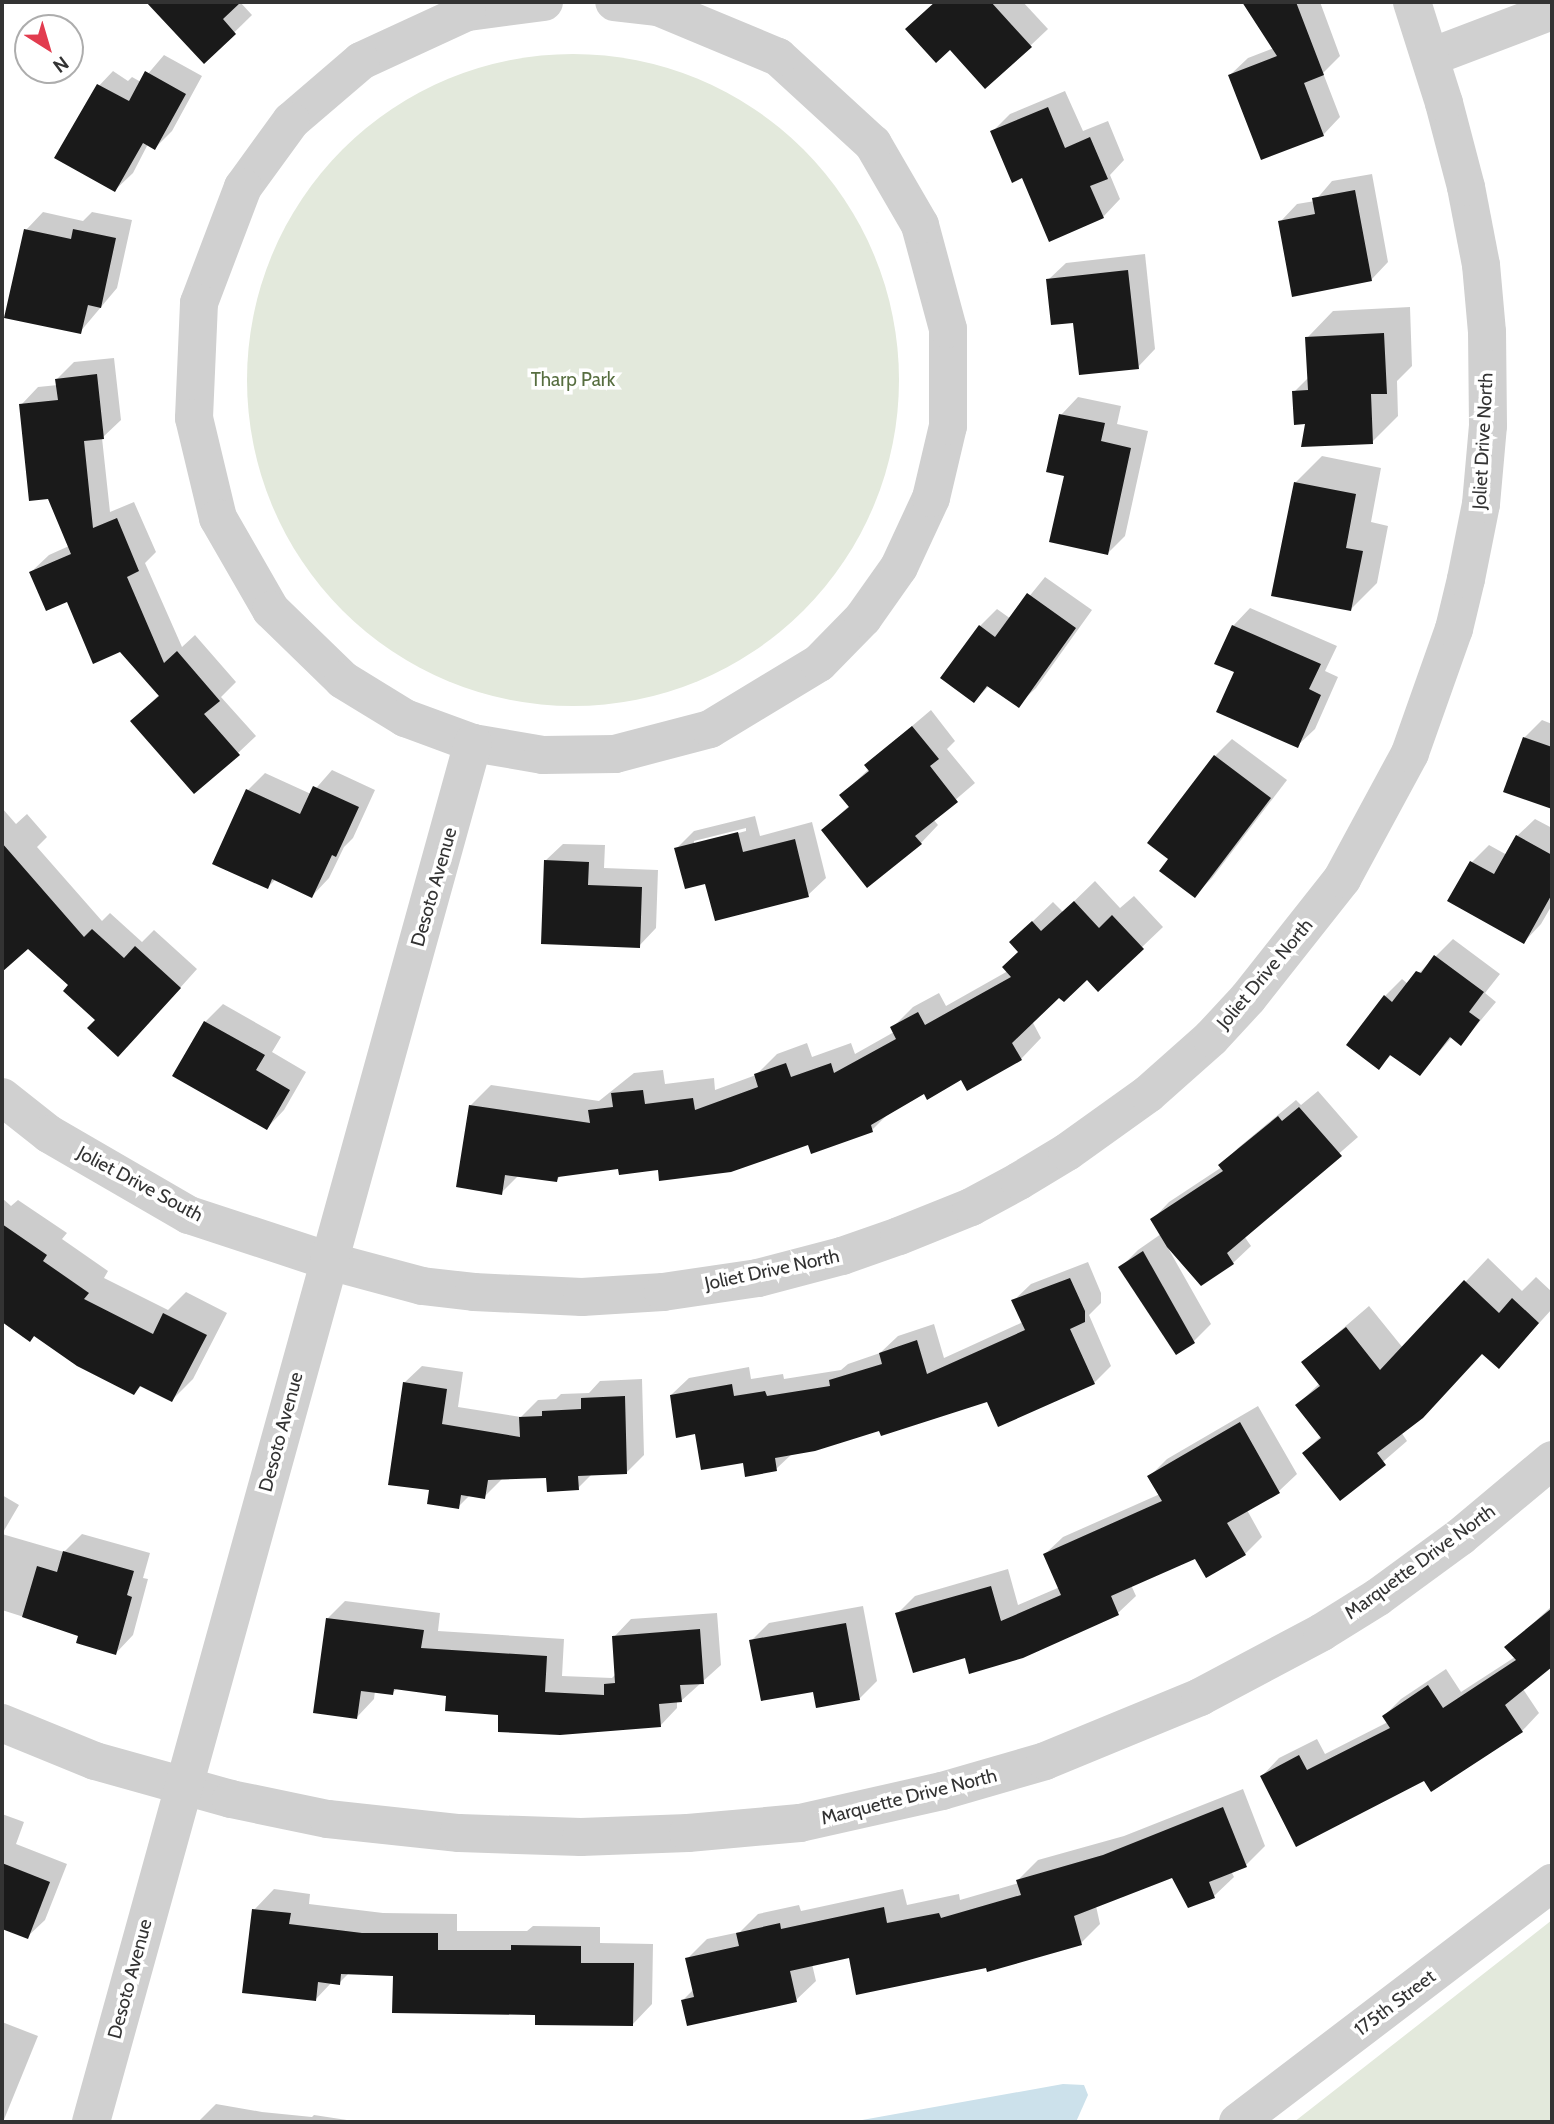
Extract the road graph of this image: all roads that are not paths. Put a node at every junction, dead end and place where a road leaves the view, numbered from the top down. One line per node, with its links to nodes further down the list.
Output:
1 (544, 2): 7 (street)
2 (614, 2): 4 (street)
3 (1412, 2): 6 (street, Joliet Drive North)
4 (658, 4): 7 (street)
5 (1552, 11): 6 (street)
6 (1431, 57): 9 (street, Joliet Drive North)
7 (473, 743): 9 (street, Desoto Avenue)
8 (2, 1097): 9 (street, Joliet Drive South)
9 (329, 1261): 12 (street, Desoto Avenue)
10 (1552, 1460): 12 (street, Marquette Drive North)
11 (2, 1723): 12 (street, Marquette Drive North)
12 (184, 1786): 14 (street, Desoto Avenue)
13 (1552, 1883): 15 (street, 175th Street)
14 (91, 2122)
15 (1238, 2122)

